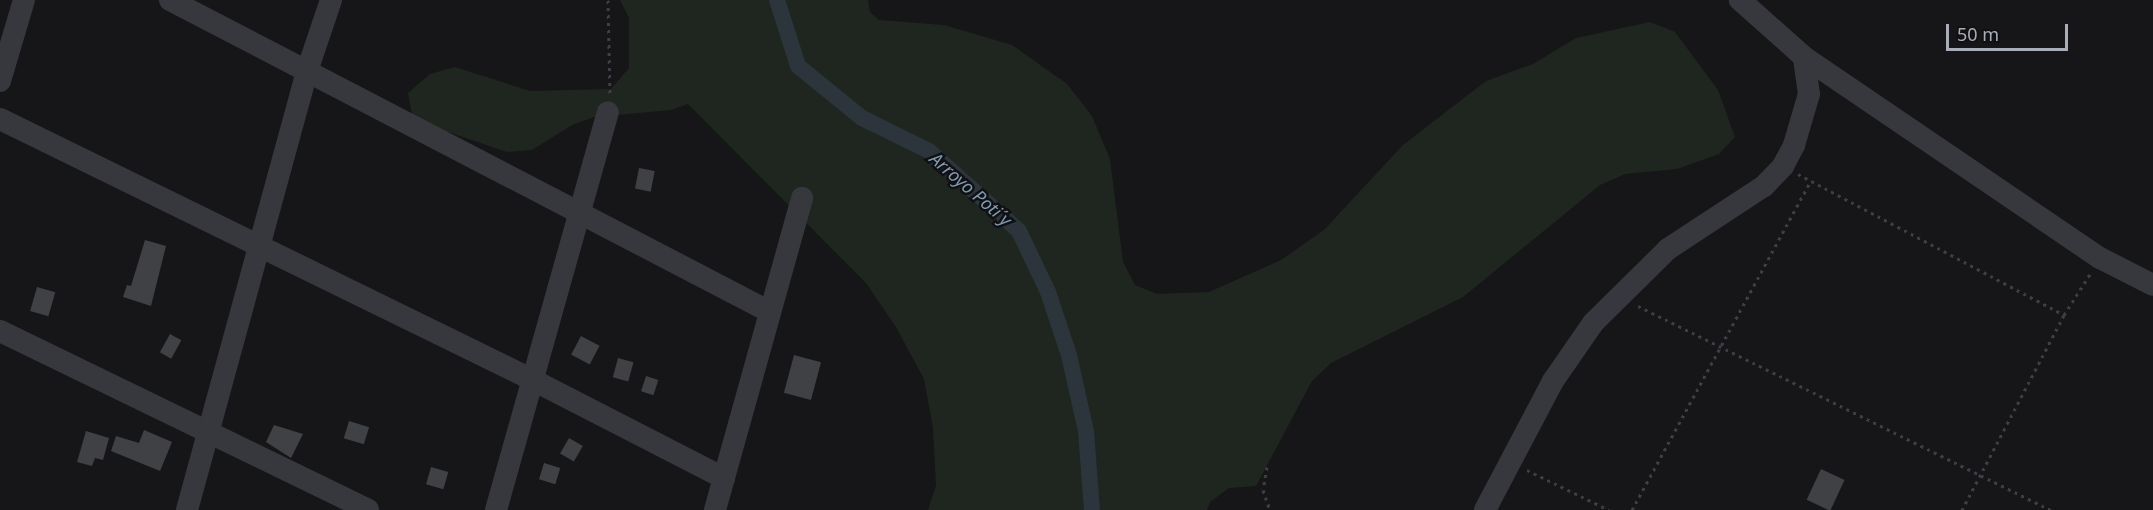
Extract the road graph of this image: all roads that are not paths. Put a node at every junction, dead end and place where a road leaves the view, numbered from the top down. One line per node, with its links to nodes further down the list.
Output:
1 (24, 0): 7 (street)
2 (170, 0): 6 (street)
3 (331, 0): 6 (street)
4 (1740, 0): 5 (street)
5 (1804, 57): 13 (street); 23 (street)
6 (307, 71): 11 (street); 12 (street)
7 (0, 81)
8 (608, 112): 11 (street)
9 (0, 119): 12 (street)
10 (802, 198): 14 (street)
11 (581, 214): 14 (street); 16 (street)
12 (259, 246): 16 (street); 17 (street)
13 (2153, 285)
14 (770, 312): 18 (street)
15 (0, 331): 17 (street)
16 (534, 380): 18 (street); 21 (street)
17 (209, 429): 19 (street); 20 (street)
18 (724, 478): 22 (street)
19 (187, 510)
20 (368, 510)
21 (496, 510)
22 (715, 510)
23 (1485, 510)

